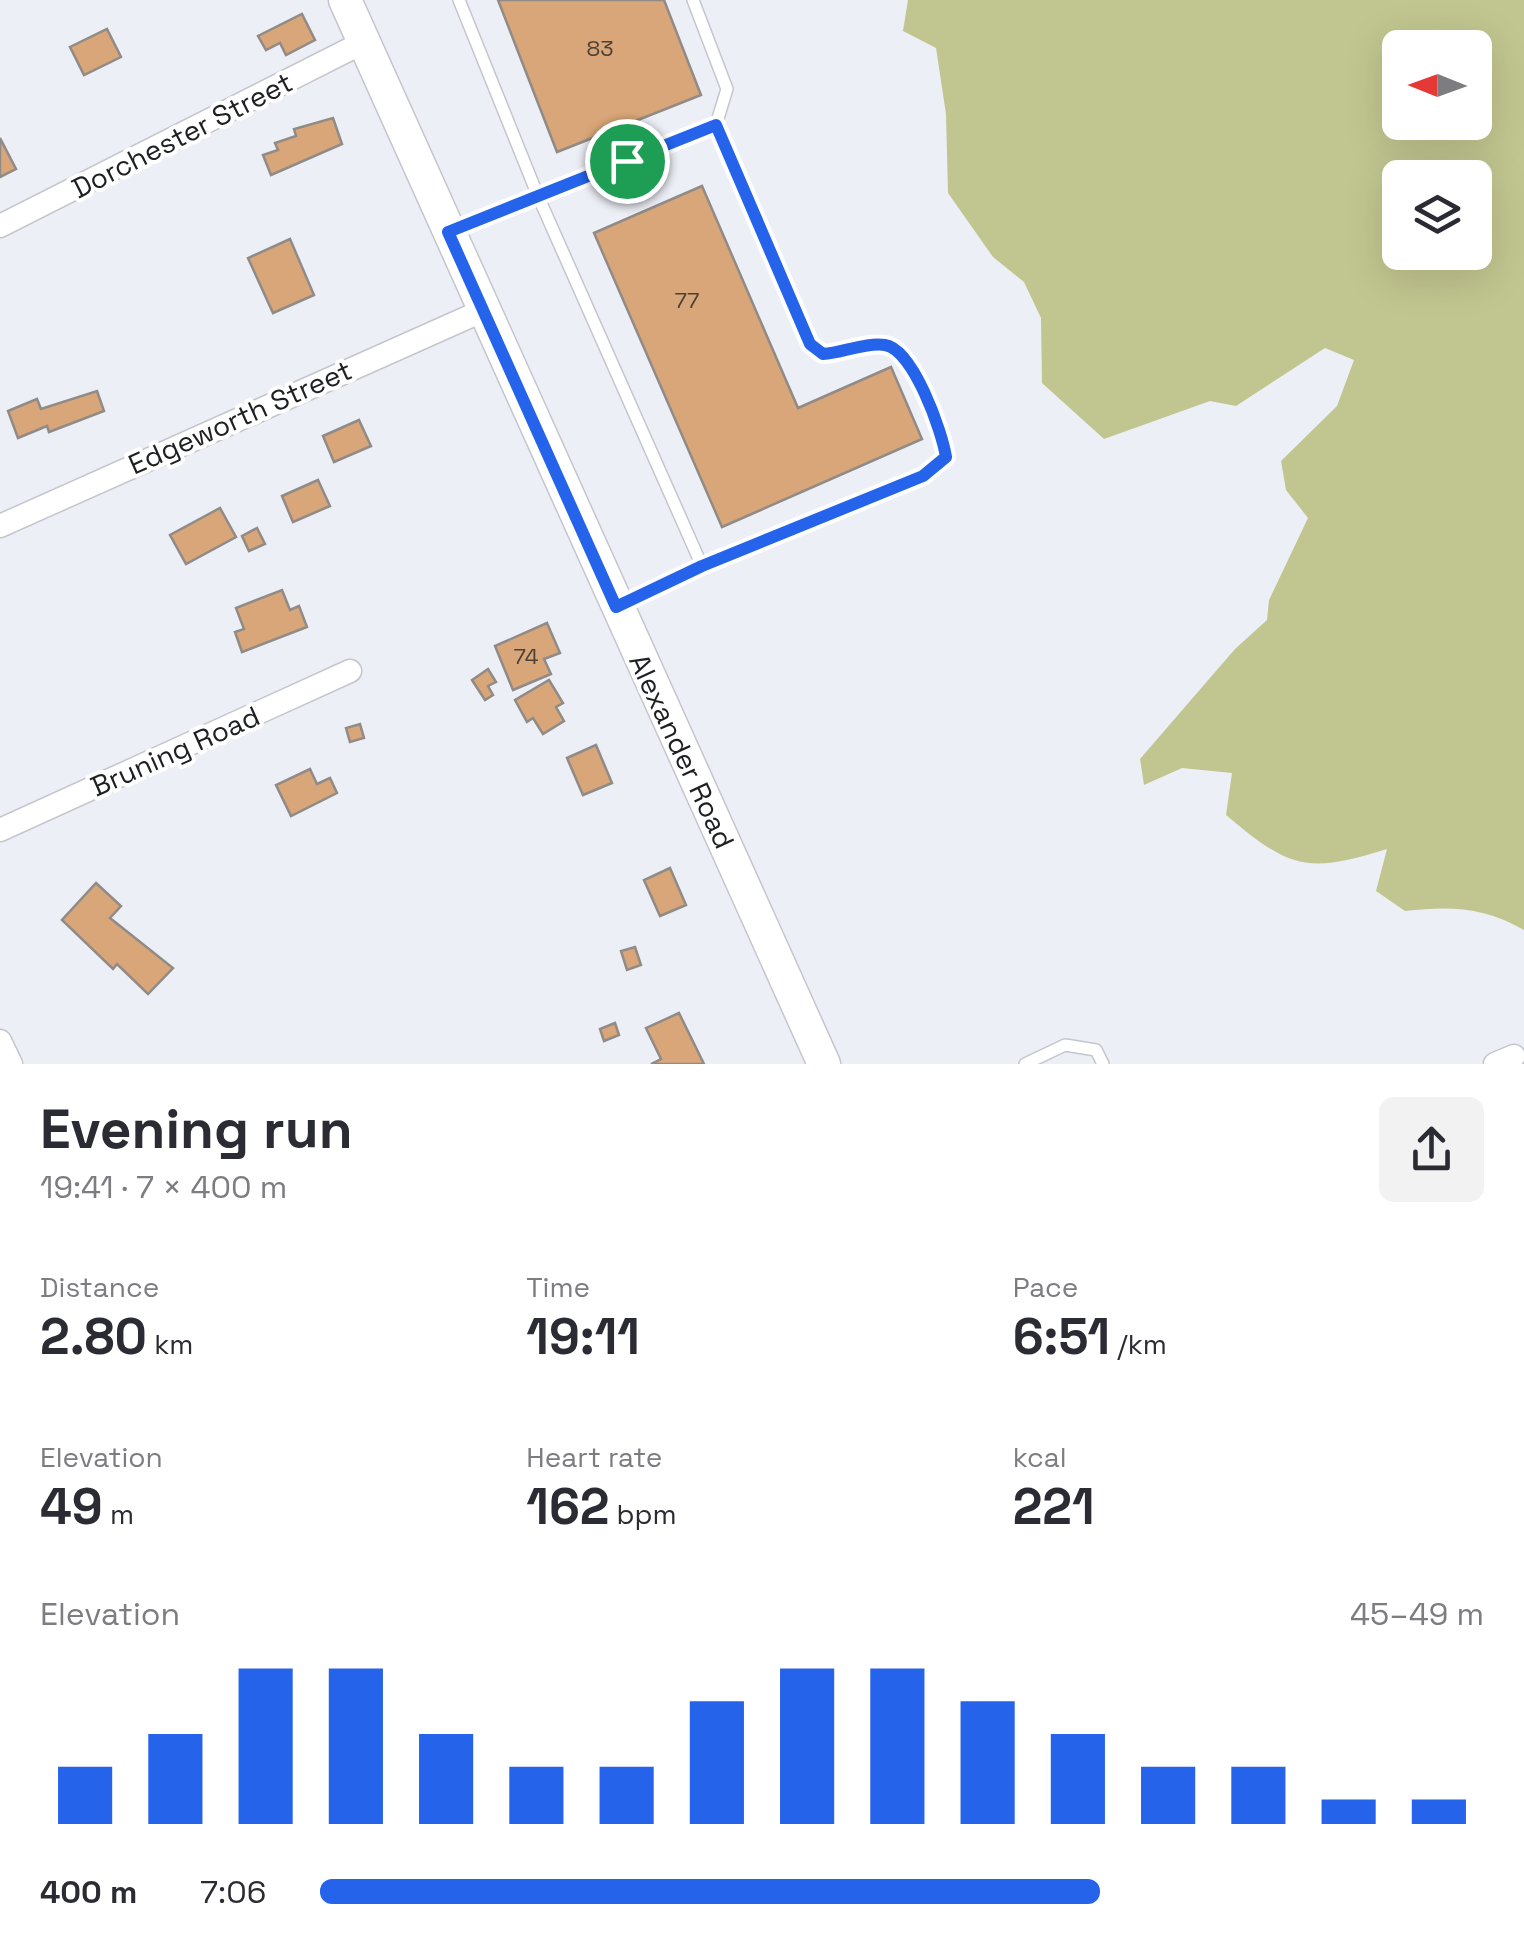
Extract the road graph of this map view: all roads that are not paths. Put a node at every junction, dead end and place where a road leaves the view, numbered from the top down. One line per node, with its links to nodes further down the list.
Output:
1 (345, 0): 4 (street, Alexander Road)
2 (460, 0): 6 (lane)
3 (693, 0): 5 (lane)
4 (364, 42): 7 (street, Dorchester Street); 8 (street, Alexander Road)
5 (716, 125): 6 (lane); 11 (lane)
6 (538, 196): 8 (lane); 11 (lane)
7 (0, 226)
8 (448, 232): 9 (street, Alexander Road)
9 (482, 311): 10 (street, Edgeworth Street); 12 (street, Alexander Road)
10 (0, 526)
11 (702, 566): 12 (lane)
12 (616, 607): 17 (street, Alexander Road)
13 (350, 671): 14 (street, Bruning Road)
14 (0, 830)
15 (0, 1041): 16 (street)
16 (11, 1064)
17 (824, 1064)
18 (1025, 1064): 19 (lane)
19 (1104, 1064)

